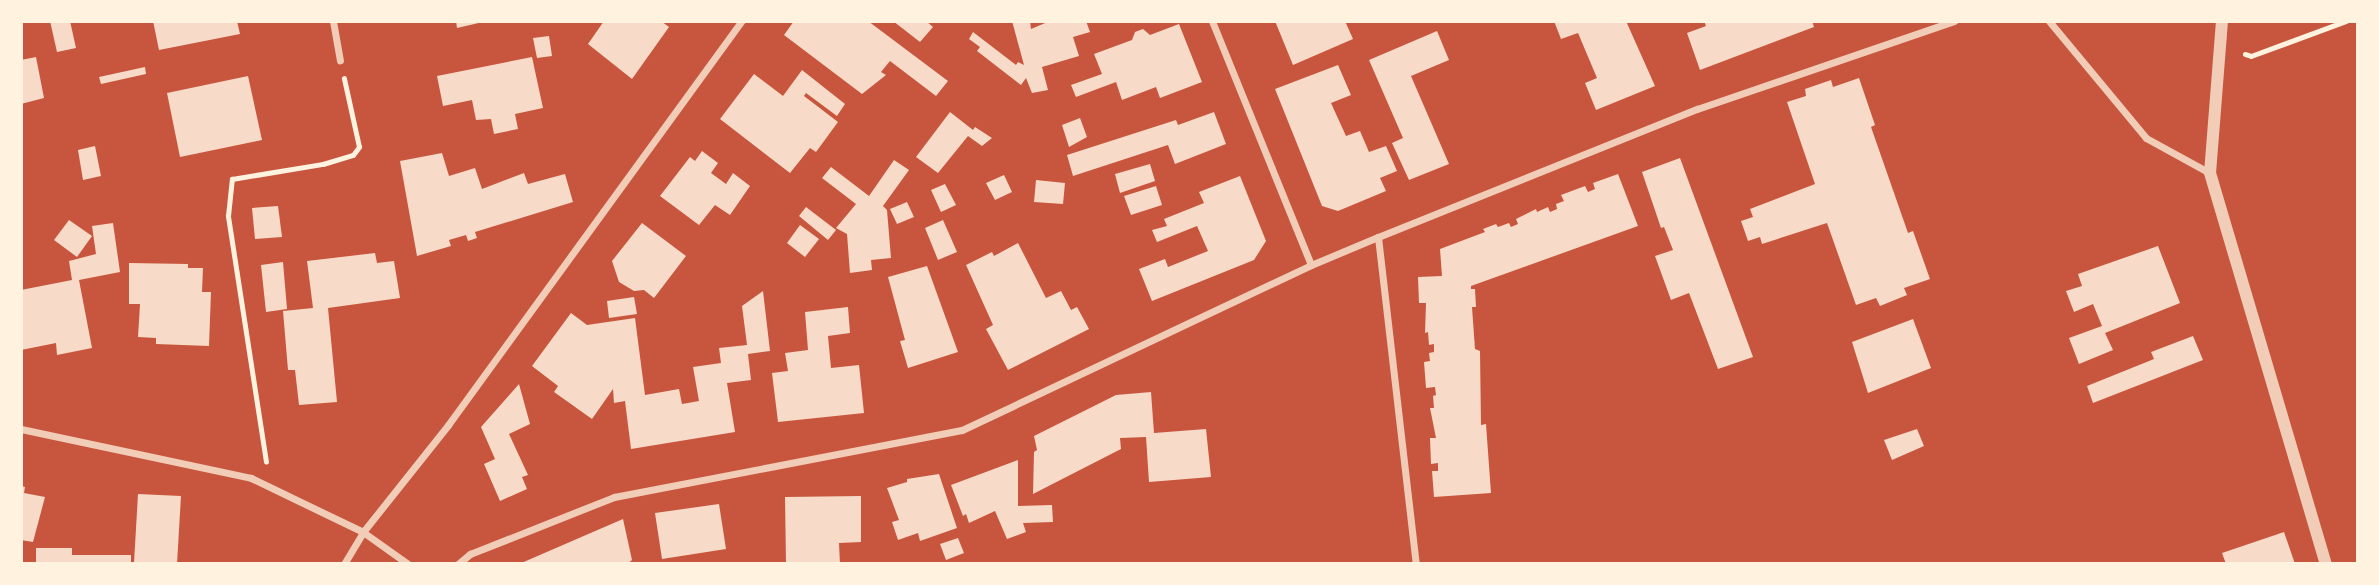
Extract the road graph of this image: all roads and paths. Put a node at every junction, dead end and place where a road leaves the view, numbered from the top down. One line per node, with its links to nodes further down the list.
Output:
1 (332, 21): 9 (street)
2 (742, 21): 15 (street)
3 (1212, 21): 12 (street)
4 (1954, 21): 11 (street)
5 (2049, 21): 10 (street)
6 (2222, 21): 8 (street)
7 (2346, 21): 8 (path)
8 (2218, 43): 10 (street)
9 (340, 60): 14 (path)
10 (2210, 173): 20 (street)
11 (1378, 237): 12 (street); 19 (street)
12 (1311, 265): 18 (street)
13 (21, 429): 14 (street)
14 (271, 487): 15 (street)
15 (363, 532): 16 (street); 17 (street)
16 (344, 564)
17 (408, 564)
18 (458, 564)
19 (1416, 564)
20 (2326, 564)

